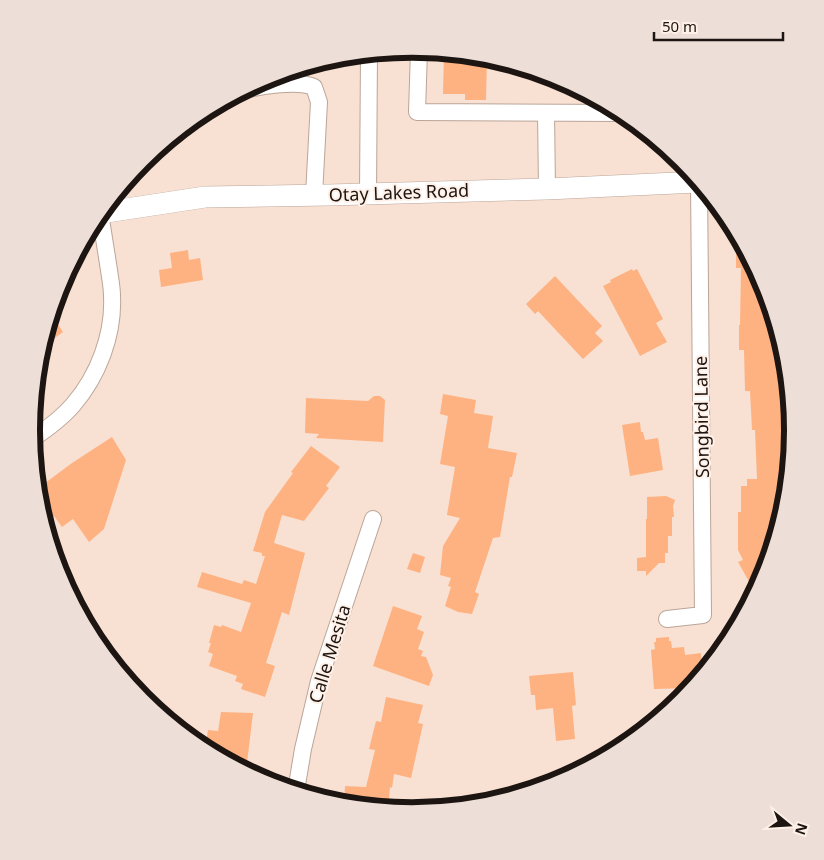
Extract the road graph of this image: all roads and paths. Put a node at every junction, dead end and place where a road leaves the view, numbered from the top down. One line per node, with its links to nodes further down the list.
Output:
1 (419, 58): 4 (street)
2 (369, 61): 8 (street)
3 (271, 86): 10 (street)
4 (546, 112): 5 (street); 7 (street)
5 (606, 113)
6 (690, 182): 7 (main road, Otay Lakes Road)
7 (547, 189): 8 (main road, Otay Lakes Road)
8 (368, 194): 10 (main road, Otay Lakes Road)
9 (699, 194): 15 (street, Songbird Lane)
10 (314, 195): 11 (main road, Otay Lakes Road)
11 (112, 211)
12 (102, 225): 13 (street)
13 (40, 433)
14 (373, 519): 16 (street, Calle Mesita)
15 (667, 619)
16 (297, 784)

